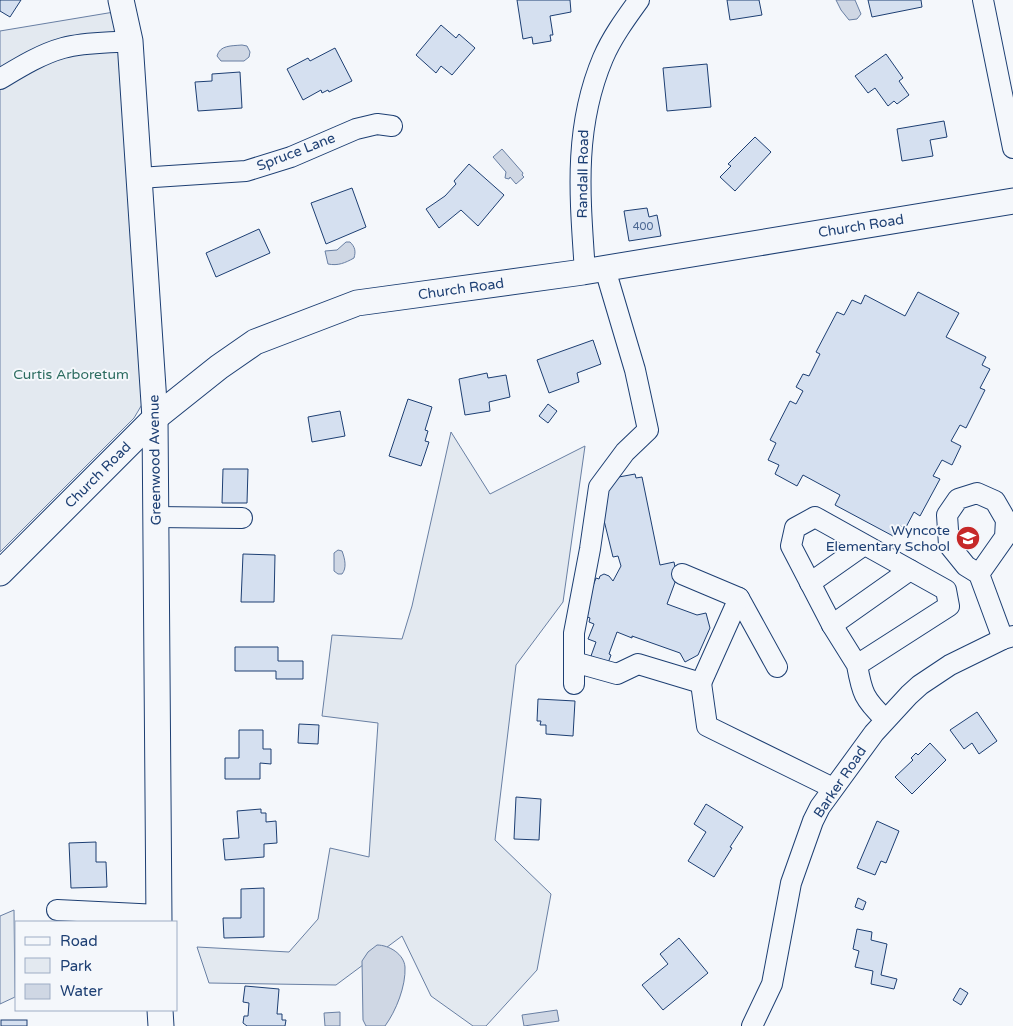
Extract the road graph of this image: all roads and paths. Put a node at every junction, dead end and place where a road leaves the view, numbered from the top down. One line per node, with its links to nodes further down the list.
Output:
1 (122, 0): 4 (main road, Greenwood Avenue)
2 (639, 0): 10 (street, Randall Road)
3 (983, 0): 7 (street)
4 (130, 41): 5 (street); 8 (main road, Greenwood Avenue)
5 (0, 79)
6 (392, 126): 8 (street, Spruce Lane)
7 (1013, 148)
8 (139, 178): 11 (main road, Greenwood Avenue)
9 (1013, 201): 10 (main road, Church Road)
10 (595, 270): 11 (main road, Church Road); 23 (street, Randall Road)
11 (155, 418): 12 (main road, Greenwood Avenue); 16 (main road, Church Road)
12 (156, 517): 13 (street); 31 (main road, Greenwood Avenue)
13 (242, 518)
14 (864, 545): 15 (street); 19 (street); 19 (street)
15 (910, 570): 21 (street); 24 (street)
16 (0, 573)
17 (682, 574): 20 (street)
18 (979, 574): 22 (street)
19 (810, 583): 21 (street)
20 (739, 598): 25 (street); 26 (street)
21 (832, 625): 24 (street)
22 (1008, 638): 28 (street, Barker Road)
23 (574, 662): 26 (street); 27 (street)
24 (857, 665): 28 (street)
25 (777, 667)
26 (701, 683): 29 (street)
27 (574, 684)
28 (885, 719): 29 (street, Barker Road)
29 (833, 788): 34 (street, Barker Road)
30 (57, 910): 31 (street)
31 (159, 919)
32 (160, 1011): 33 (main road)
33 (161, 1026)
34 (752, 1026)

